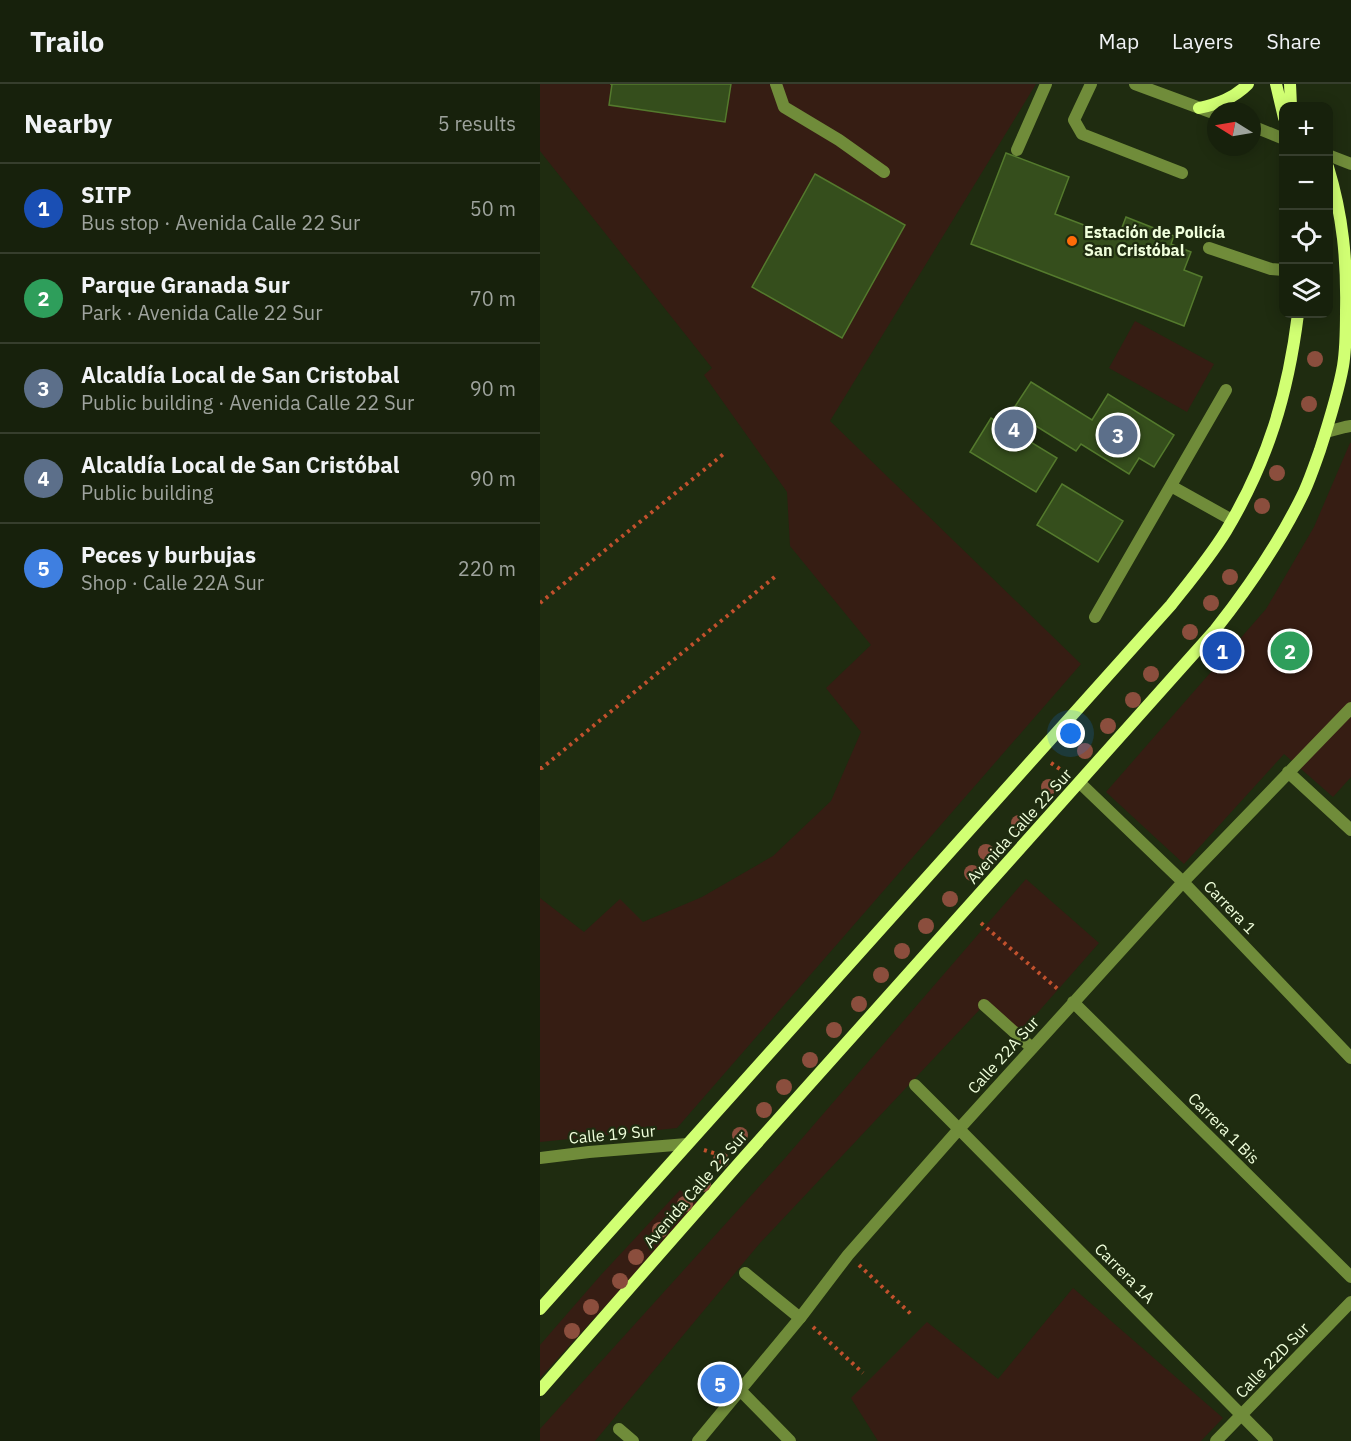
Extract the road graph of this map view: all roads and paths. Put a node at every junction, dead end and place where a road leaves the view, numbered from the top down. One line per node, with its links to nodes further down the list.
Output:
1 (776, 84): 17 (street)
2 (1046, 84): 14 (street)
3 (1091, 84): 18 (street)
4 (1135, 84): 10 (street)
5 (1248, 84): 10 (main road)
6 (1276, 84): 8 (main road)
7 (1290, 84): 9 (main road)
8 (1280, 102)
9 (1291, 102)
10 (1199, 108): 11 (street)
11 (1207, 111)
12 (1261, 130): 13 (street)
13 (1279, 137)
14 (1017, 150)
15 (1331, 156): 16 (street)
16 (1351, 164)
17 (884, 172)
18 (1182, 173)
19 (1333, 182): 22 (main road, Avenida Calle 22 Sur)
20 (1209, 248): 23 (street)
21 (1351, 251): 22 (main road)
22 (1346, 265): 25 (main road, Avenida Calle 22 Sur)
23 (1279, 269)
24 (1297, 318): 32 (main road, Avenida Calle 22 Sur)
25 (1343, 365): 26 (street); 29 (main road, Avenida Calle 22 Sur)
26 (1351, 376)
27 (1226, 390): 31 (street)
28 (1351, 426): 29 (street)
29 (1326, 432): 40 (main road, Avenida Calle 22 Sur)
30 (726, 452): 34 (path)
31 (1171, 486): 32 (street); 35 (street)
32 (1232, 520): 37 (main road, Avenida Calle 22 Sur)
33 (777, 575): 38 (path)
34 (540, 603)
35 (1095, 617)
36 (1351, 708): 39 (street, Calle 22A Sur)
37 (1038, 754): 40 (path); 50 (main road, Avenida Calle 22 Sur)
38 (540, 768)
39 (1288, 772): 41 (street); 42 (street, Calle 22A Sur)
40 (1080, 783): 42 (street, Carrera 1); 52 (main road, Avenida Calle 22 Sur)
41 (1351, 830)
42 (1183, 882): 44 (street, Calle 22A Sur); 47 (street, Carrera 1)
43 (981, 923): 44 (path)
44 (1073, 1002): 46 (street, Calle 22A Sur); 55 (street, Carrera 1 Bis)
45 (984, 1005): 46 (street)
46 (1032, 1048): 49 (street, Calle 22A Sur)
47 (1351, 1058)
48 (915, 1085): 49 (street, Carrera 1A)
49 (959, 1129): 53 (street, Calle 22A Sur); 63 (street, Carrera 1A)
50 (687, 1144): 51 (street, Calle 19 Sur); 52 (path); 57 (main road, Avenida Calle 22 Sur)
51 (540, 1158)
52 (740, 1162): 61 (main road, Avenida Calle 22 Sur)
53 (848, 1255): 58 (path); 59 (street, Calle 22A Sur)
54 (745, 1273): 59 (street)
55 (1351, 1277)
56 (1351, 1302): 63 (street, Calle 22D Sur)
57 (540, 1309)
58 (913, 1316)
59 (801, 1318): 60 (path); 62 (street, Calle 22A Sur)
60 (863, 1373)
61 (540, 1390)
62 (740, 1390): 66 (street, Calle 22A Sur); 67 (street)
63 (1241, 1415): 68 (street, Calle 22D Sur); 69 (street, Carrera 1A)
64 (620, 1429): 65 (street)
65 (633, 1441)
66 (698, 1441)
67 (790, 1441)
68 (1216, 1441)
69 (1267, 1441)

